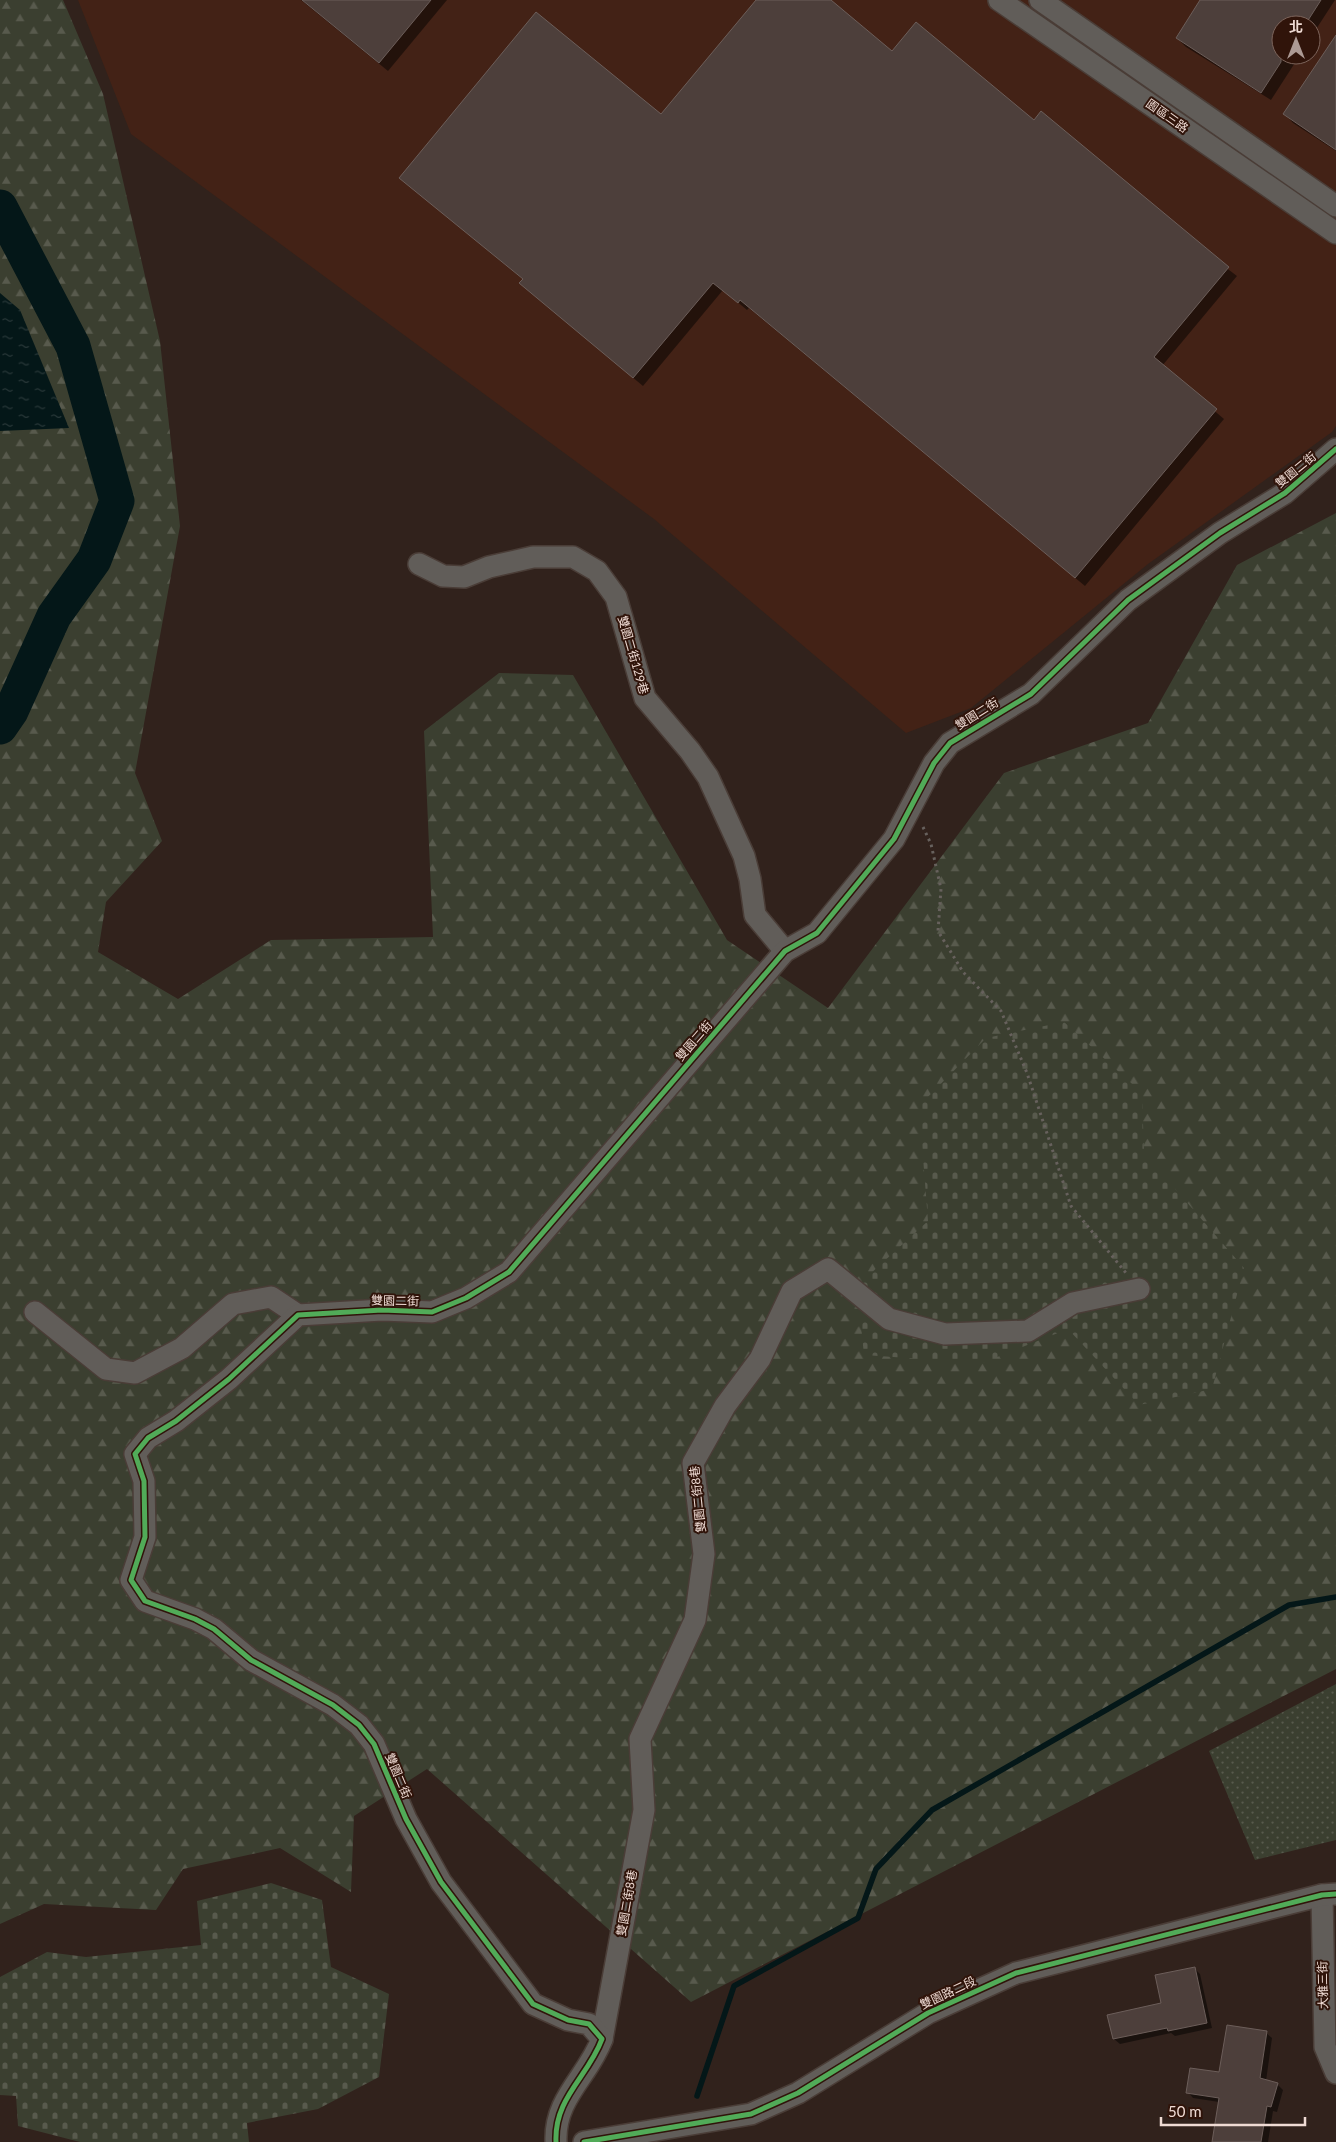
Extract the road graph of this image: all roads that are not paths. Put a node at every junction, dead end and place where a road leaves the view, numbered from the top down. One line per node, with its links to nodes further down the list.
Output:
1 (999, 0): 4 (street, 園區三路)
2 (1040, 0): 3 (street, 園區三路)
3 (1336, 206)
4 (1336, 233)
5 (1336, 449): 7 (street, 雙園二街)
6 (419, 564): 7 (street, 雙園二街129巷)
7 (785, 951): 10 (street, 雙園二街)
8 (1139, 1289): 12 (street, 雙園二街8巷)
9 (35, 1312): 10 (street)
10 (298, 1315): 12 (street, 雙園二街)
11 (1329, 1895): 13 (street, 大雅三街); 15 (street, 雙園路二段)
12 (602, 2039): 14 (street)
13 (1336, 2073)
14 (556, 2142)
15 (584, 2142)

